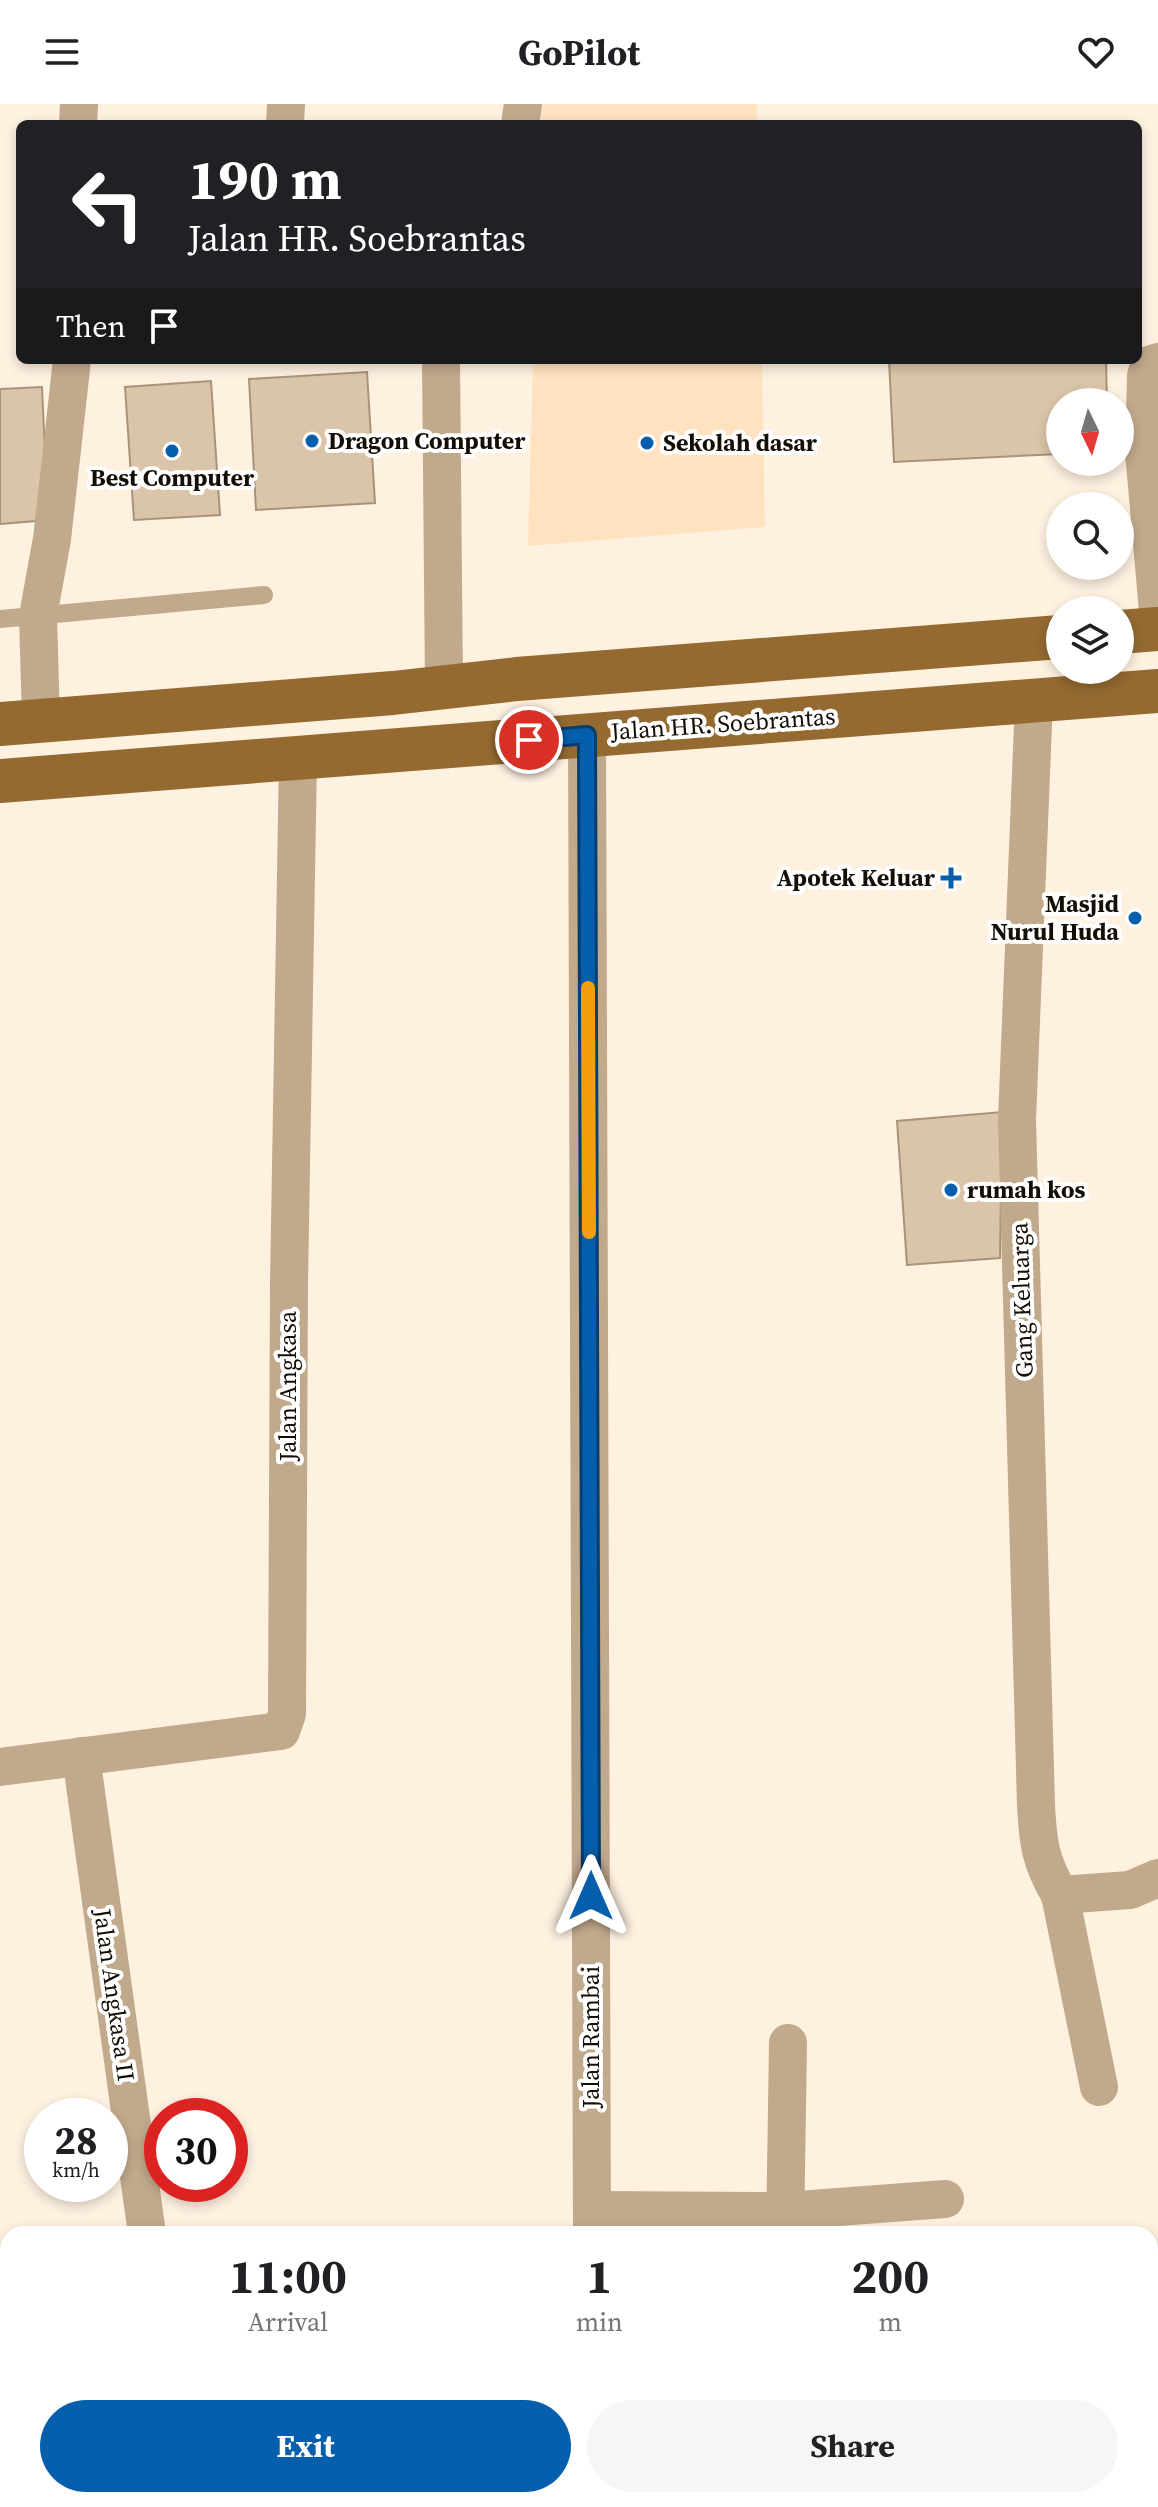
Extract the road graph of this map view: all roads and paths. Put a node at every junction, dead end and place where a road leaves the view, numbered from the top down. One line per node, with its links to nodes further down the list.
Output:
1 (1158, 362): 5 (street)
2 (72, 364): 6 (street)
3 (441, 364): 11 (street)
4 (264, 595): 6 (lane)
5 (1158, 611)
6 (38, 616): 7 (lane); 14 (street)
7 (0, 619)
8 (1158, 629): 9 (main road)
9 (1134, 631)
10 (1046, 638): 11 (main road)
11 (444, 688): 14 (main road)
12 (1158, 691): 13 (main road, Jalan HR. Soebrantas)
13 (1034, 700): 15 (main road, Jalan HR. Soebrantas); 21 (street, Gang Keluarga)
14 (21, 722)
15 (587, 735): 16 (main road, Jalan HR. Soebrantas); 25 (street, Jalan Rambai)
16 (298, 758): 17 (main road, Jalan HR. Soebrantas); 18 (street, Jalan Angkasa)
17 (0, 781)
18 (81, 1756): 19 (street, Jalan Angkasa); 27 (street, Jalan Angkasa II)
19 (0, 1767)
20 (1158, 1878): 21 (street)
21 (1060, 1895): 23 (street, Gang Keluarga)
22 (788, 2043): 26 (street)
23 (1099, 2087)
24 (945, 2199): 26 (street)
25 (592, 2222): 26 (street)
26 (785, 2223)
27 (146, 2226)

